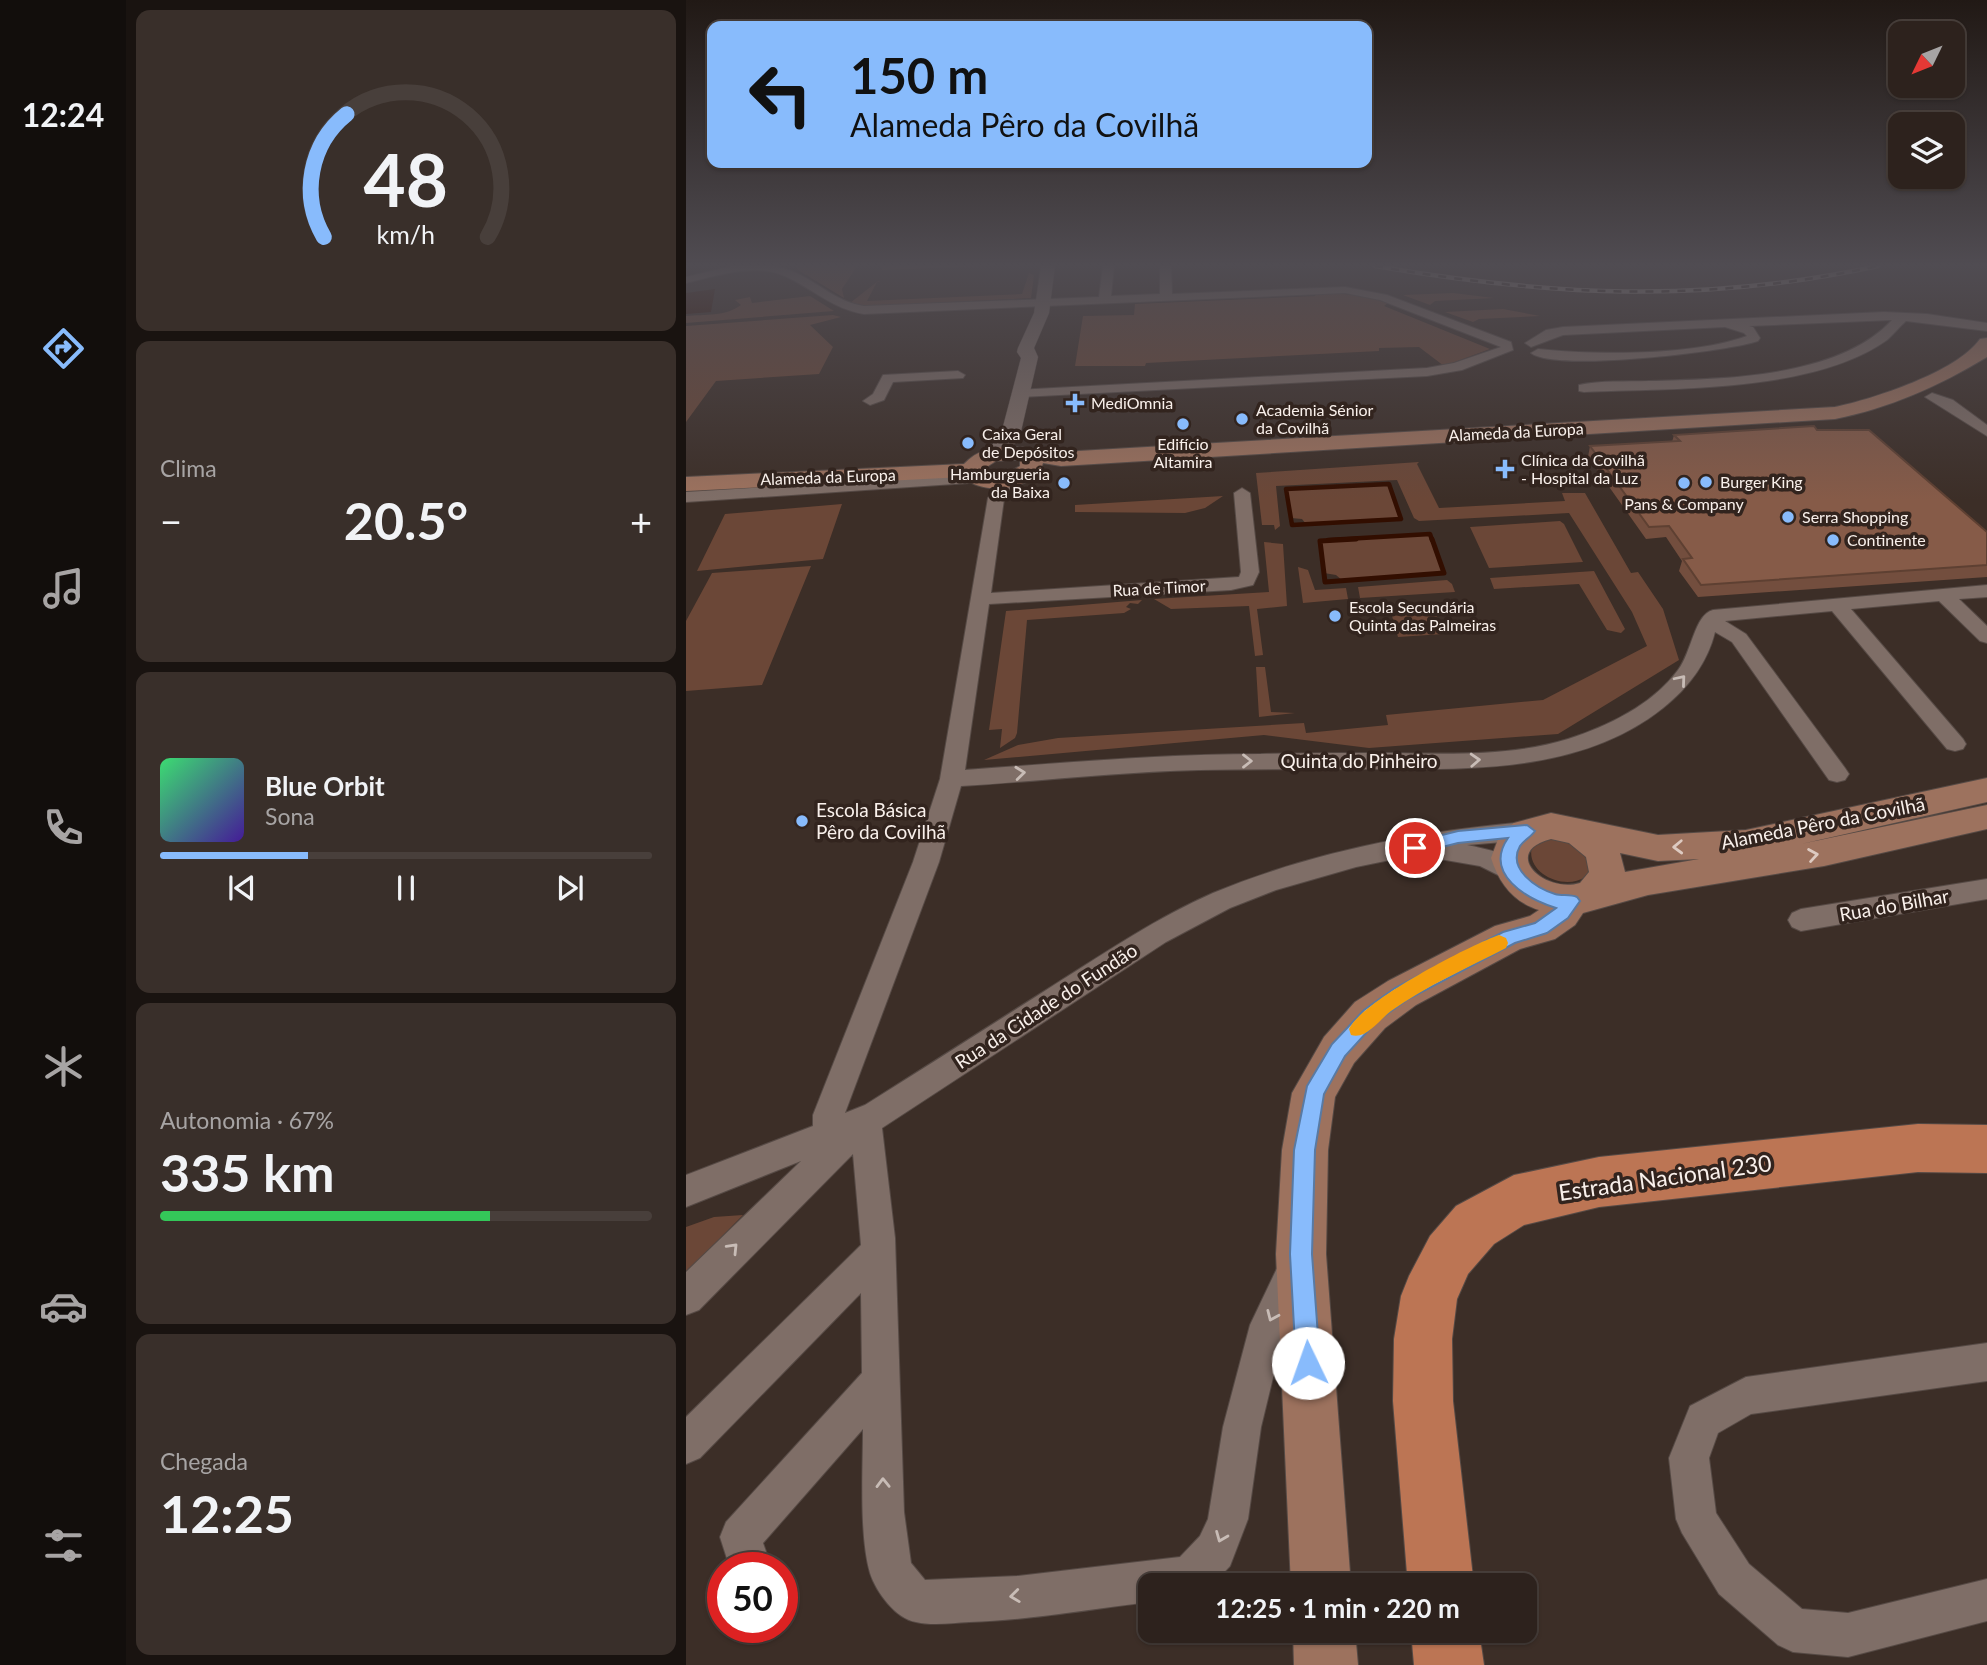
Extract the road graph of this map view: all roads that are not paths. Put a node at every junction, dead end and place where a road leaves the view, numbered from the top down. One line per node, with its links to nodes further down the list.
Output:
1 (1027, 344): 14 (street)
2 (1495, 344): 11 (street)
3 (1516, 344): 11 (street)
4 (1522, 344): 10 (street)
5 (1540, 344): 10 (street)
6 (1731, 344): 10 (street)
7 (1870, 344): 13 (street)
8 (1982, 344): 15 (main road, Alameda da Europa)
9 (1985, 344): 18 (main road, Alameda da Europa)
10 (1534, 348): 11 (street)
11 (1513, 351): 14 (street)
12 (958, 375): 16 (street)
13 (1584, 388)
14 (1021, 393): 18 (street)
15 (1931, 397): 17 (street); 18 (main road, Alameda da Europa)
16 (870, 401)
17 (1987, 432)
18 (1019, 460): 19 (main road, Alameda da Europa); 19 (main road)
19 (982, 481): 20 (main road, Alameda da Europa); 22 (street); 25 (street)
20 (686, 484)
21 (1242, 493): 25 (street, Rua de Timor)
22 (686, 497)
23 (1987, 590): 24 (street)
24 (1943, 594): 26 (street); 28 (street)
25 (982, 599): 31 (street)
26 (1835, 603): 27 (street); 29 (street)
27 (1711, 620): 30 (street); 31 (street, Quinta do Pinheiro, one-way to 27)
28 (1987, 637)
29 (1955, 744)
30 (1837, 774)
31 (952, 779): 43 (street)
32 (1987, 790): 35 (main road, Alameda Pêro da Covilhã, one-way to 35)
33 (1987, 817): 39 (main road, Alameda Pêro da Covilhã, one-way to 33)
34 (1527, 831): 35 (main road, Alameda Pêro da Covilhã); 36 (street, Rua da Cidade do Fundão); 37 (main road)
35 (1576, 831): 39 (main road)
36 (1415, 848): 37 (street, Rua da Cidade do Fundão); 42 (street, Rua da Cidade do Fundão)
37 (1522, 882): 39 (main road, Alameda Pêro da Covilhã); 41 (main road)
38 (1987, 889): 40 (street, Rua do Bilhar)
39 (1581, 898): 41 (main road)
40 (1801, 920)
41 (1509, 937): 47 (main road)
42 (865, 1120): 43 (street, Rua da Cidade do Fundão); 46 (street); 48 (street, one-way to 42)
43 (829, 1135): 45 (street, Rua da Cidade do Fundão)
44 (1987, 1149): 54 (main road, Estrada Nacional 230)
45 (686, 1191)
46 (878, 1252): 50 (street); 51 (street)
47 (1301, 1254): 50 (street, one-way to 50); 53 (main road)
48 (686, 1297)
49 (1987, 1362): 55 (street)
50 (881, 1380): 52 (street)
51 (686, 1444)
52 (746, 1552)
53 (1320, 1573)
54 (1440, 1573)
55 (1987, 1600)
56 (1325, 1643): 58 (main road)
57 (1446, 1643): 59 (main road)
58 (1326, 1665)
59 (1449, 1665)

